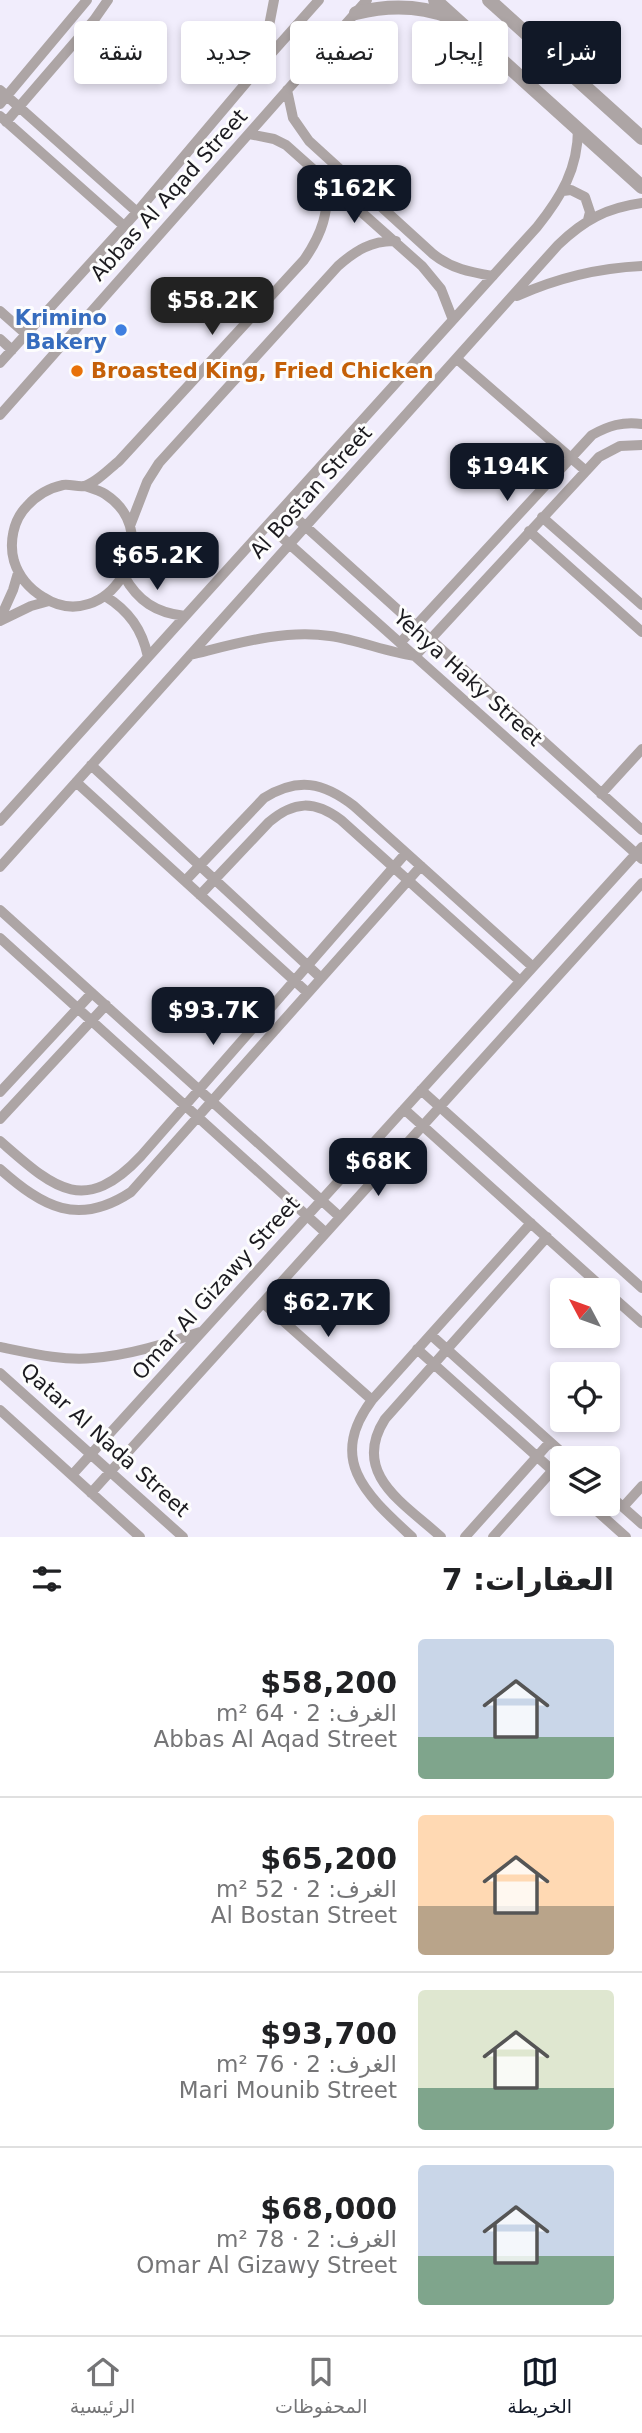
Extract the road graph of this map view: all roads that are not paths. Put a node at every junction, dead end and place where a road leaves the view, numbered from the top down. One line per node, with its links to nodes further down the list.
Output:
1 (87, 0): 14 (street)
2 (108, 0): 15 (street)
3 (274, 0): 10 (street)
4 (319, 0): 11 (street, Abbas Al Aqad Street)
5 (367, 0): 8 (street, Abbas Al Aqad Street)
6 (435, 0): 9 (street)
7 (489, 0): 19 (street)
8 (356, 13): 9 (street); 13 (street, Abbas Al Aqad Street)
9 (456, 19): 17 (street)
10 (270, 21)
11 (276, 48)
12 (245, 84): 24 (street, Abbas Al Aqad Street)
13 (287, 90): 18 (street, Abbas Al Aqad Street); 29 (street)
14 (2, 96): 15 (street)
15 (19, 107): 16 (street); 24 (street)
16 (3, 119): 26 (street)
17 (578, 129): 21 (street); 22 (street, Al Bostan Street)
18 (249, 134): 20 (street); 38 (street, Abbas Al Aqad Street)
19 (642, 138)
20 (326, 179): 27 (street); 43 (street)
21 (642, 187)
22 (563, 191): 25 (street); 29 (street, Al Bostan Street)
23 (642, 203): 25 (street, Al Bostan Street)
24 (137, 212): 26 (street, Abbas Al Aqad Street)
25 (588, 220): 30 (street, Al Bostan Street)
26 (124, 226): 33 (street, Abbas Al Aqad Street)
27 (396, 241): 32 (street); 47 (street)
28 (642, 266): 30 (street)
29 (493, 276): 32 (street, Al Bostan Street)
30 (511, 299): 36 (street, Al Bostan Street)
31 (0, 312): 33 (street)
32 (453, 320): 44 (street, Al Bostan Street)
33 (26, 334): 35 (street, Abbas Al Aqad Street)
34 (0, 340): 35 (street)
35 (12, 350): 37 (street, Abbas Al Aqad Street)
36 (457, 359): 41 (street); 48 (street, Al Bostan Street)
37 (0, 363)
38 (0, 415)
39 (642, 424): 41 (street)
40 (642, 445): 42 (street)
41 (570, 457): 42 (street); 60 (street)
42 (586, 471): 45 (street)
43 (85, 486): 47 (street); 52 (street)
44 (284, 507): 46 (street, Al Bostan Street); 48 (street, Yehya Haky Street)
45 (542, 517): 49 (street); 57 (street)
46 (268, 525): 51 (street, Yehya Haky Street); 58 (street, Al Bostan Street)
47 (130, 526): 54 (street)
48 (306, 527): 51 (street, Al Bostan Street); 60 (street, Yehya Haky Street)
49 (529, 531): 61 (street); 62 (street)
50 (0, 540): 52 (street)
51 (290, 544): 63 (street, Yehya Haky Street); 64 (street, Al Bostan Street)
52 (12, 551): 53 (street)
53 (18, 573): 56 (street); 59 (street)
54 (124, 576): 55 (street); 58 (street)
55 (105, 596): 56 (street); 66 (street)
56 (49, 601): 59 (street)
57 (642, 605)
58 (185, 616): 66 (street, Al Bostan Street)
59 (0, 620)
60 (415, 626): 62 (street, Yehya Haky Street); 63 (street)
61 (642, 632)
62 (430, 639): 65 (street); 70 (street, Yehya Haky Street)
63 (400, 643): 65 (street, Yehya Haky Street)
64 (190, 655): 65 (street); 68 (street, Al Bostan Street)
65 (415, 656): 74 (street, Yehya Haky Street)
66 (148, 657): 71 (street, Al Bostan Street)
67 (642, 749): 70 (street)
68 (91, 765): 69 (street, Al Bostan Street); 75 (street)
69 (76, 782): 77 (street, Al Bostan Street); 81 (street)
70 (601, 794): 72 (street, Yehya Haky Street)
71 (0, 821)
72 (642, 830)
73 (406, 853): 75 (street); 76 (street); 78 (street)
74 (640, 853): 87 (street, Omar Al Gizawy Street)
75 (200, 866): 79 (street); 81 (street)
76 (421, 866): 80 (street); 87 (street)
77 (0, 867)
78 (394, 867): 79 (street); 80 (street); 86 (street)
79 (214, 880): 83 (street); 86 (street)
80 (408, 880): 88 (street); 90 (street)
81 (185, 881): 83 (street)
82 (642, 883): 101 (street)
83 (200, 895): 89 (street)
84 (0, 910): 91 (street)
85 (0, 938): 94 (street)
86 (307, 965): 88 (street); 89 (street)
87 (533, 967): 90 (street, Omar Al Gizawy Street)
88 (321, 978): 92 (street)
89 (293, 981): 92 (street); 96 (street)
90 (520, 981): 97 (street, Omar Al Gizawy Street)
91 (92, 993): 93 (street); 94 (street)
92 (308, 993): 99 (street)
93 (106, 1005): 95 (street); 96 (street)
94 (78, 1008): 95 (street); 98 (street)
95 (91, 1021): 100 (street); 104 (street)
96 (198, 1088): 99 (street); 100 (street)
97 (421, 1090): 101 (street); 102 (street, Omar Al Gizawy Street)
98 (0, 1093)
99 (212, 1101): 103 (street); 108 (street)
100 (184, 1104): 103 (street); 106 (street)
101 (440, 1107): 105 (street); 115 (street)
102 (404, 1109): 105 (street); 108 (street, Omar Al Gizawy Street)
103 (198, 1117): 107 (street); 109 (street)
104 (0, 1119)
105 (423, 1126): 110 (street); 111 (street)
106 (0, 1141)
107 (0, 1169)
108 (321, 1200): 109 (street, Omar Al Gizawy Street); 110 (street)
109 (307, 1216): 112 (street); 119 (street, Omar Al Gizawy Street)
110 (340, 1217): 112 (street)
111 (531, 1223): 113 (street); 120 (street)
112 (326, 1233): 116 (street)
113 (547, 1237): 114 (street); 123 (street)
114 (592, 1278)
115 (642, 1288)
116 (263, 1303): 126 (street); 133 (street)
117 (620, 1303): 118 (street)
118 (642, 1323)
119 (202, 1331): 121 (street); 130 (street, Omar Al Gizawy Street)
120 (431, 1335): 122 (street); 123 (street)
121 (0, 1347)
122 (417, 1349): 124 (street); 126 (street)
123 (447, 1350): 124 (street); 128 (street)
124 (434, 1365): 131 (street); 145 (street)
125 (0, 1373): 130 (street, Qatar Al Nada Street)
126 (372, 1400): 144 (street)
127 (0, 1410): 135 (street)
128 (550, 1442): 129 (street); 131 (street)
129 (554, 1446)
130 (91, 1454): 133 (street, Qatar Al Nada Street); 135 (street, Omar Al Gizawy Street)
131 (537, 1457): 132 (street); 146 (street)
132 (550, 1469)
133 (110, 1472): 137 (street); 143 (street, Qatar Al Nada Street)
134 (550, 1473): 147 (street)
135 (72, 1475): 137 (street)
136 (642, 1486): 139 (street)
137 (91, 1493): 142 (street)
138 (620, 1504): 139 (street)
139 (623, 1507): 141 (street)
140 (603, 1516): 148 (street)
141 (642, 1524)
142 (140, 1537)
143 (183, 1537)
144 (412, 1537)
145 (442, 1537)
146 (465, 1537)
147 (492, 1537)
148 (626, 1537)

